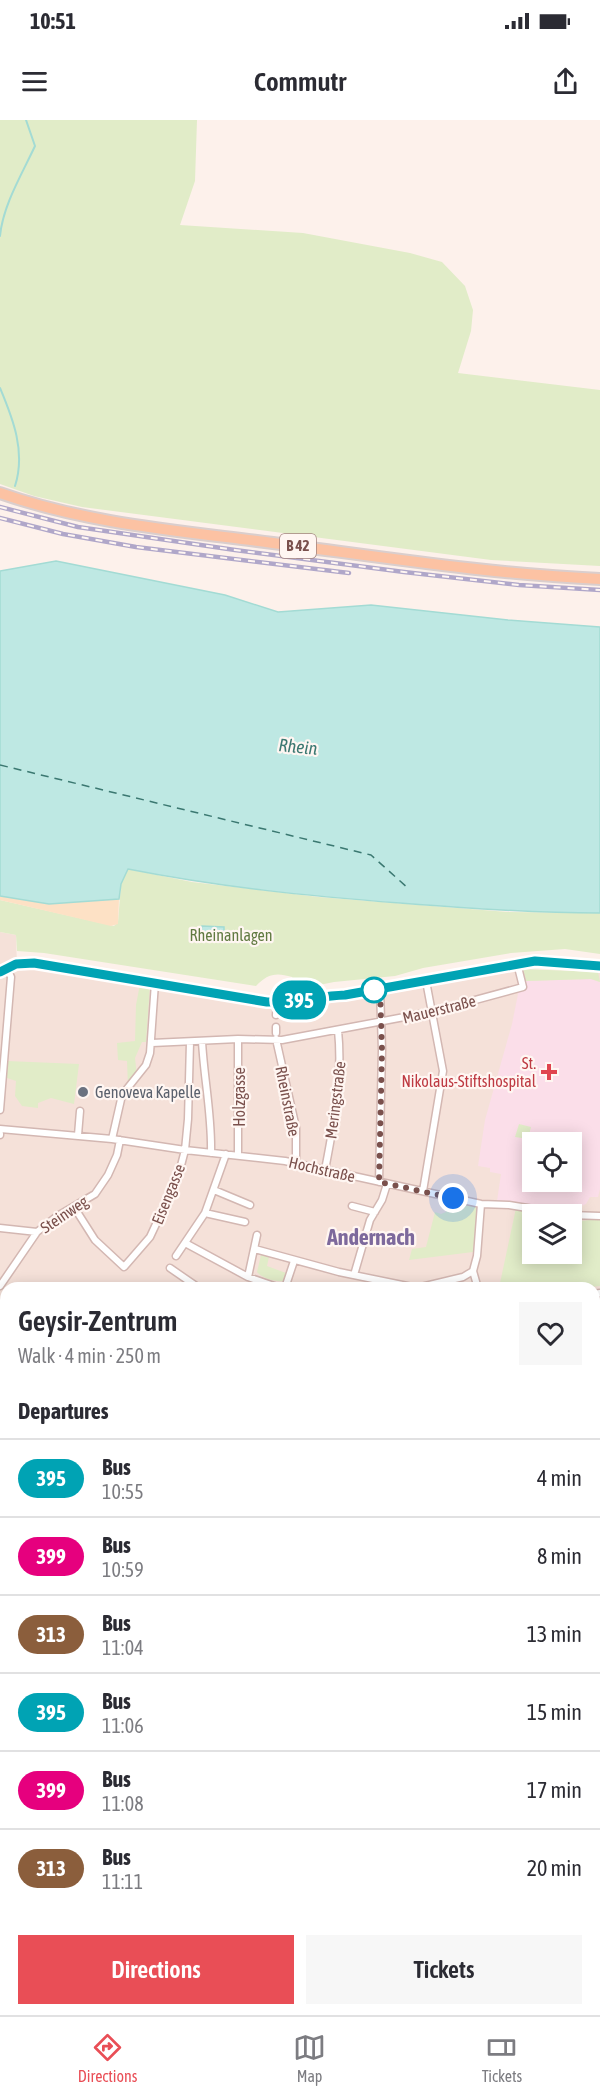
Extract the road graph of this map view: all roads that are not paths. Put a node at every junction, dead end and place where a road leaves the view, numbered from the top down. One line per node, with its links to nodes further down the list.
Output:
1 (0, 493): 2 (main road, B 42)
2 (600, 579)
3 (517, 963): 4 (street); 6 (street); 10 (street, Mauerstraße)
4 (600, 966)
5 (4, 970): 7 (street); 19 (street)
6 (426, 981): 8 (street); 10 (street)
7 (155, 983): 9 (street); 18 (street)
8 (380, 989): 9 (street); 12 (street)
9 (277, 1002): 11 (street)
10 (431, 1012): 12 (street, Mauerstraße); 34 (street)
11 (276, 1015)
12 (380, 1022): 13 (street, Mauerstraße); 31 (street)
13 (338, 1030): 14 (street, Mauerstraße); 30 (street, Meringstraße)
14 (276, 1035): 15 (street, Mauerstraße); 29 (street, Rheinstraße)
15 (238, 1039): 16 (street, Mauerstraße); 28 (street, Holzgasse)
16 (202, 1041): 17 (street, Mauerstraße); 26 (street)
17 (190, 1042): 18 (street, Mauerstraße); 25 (street, Eisengasse)
18 (152, 1043): 23 (street)
19 (0, 1110)
20 (80, 1110): 22 (street)
21 (0, 1133): 22 (street, Hochstraße)
22 (78, 1136): 23 (street, Hochstraße)
23 (112, 1139): 24 (street, Hochstraße)
24 (120, 1140): 25 (street, Hochstraße); 38 (street, Steinweg)
25 (185, 1150): 26 (street, Hochstraße); 38 (street, Eisengasse)
26 (211, 1153): 27 (street, Hochstraße)
27 (226, 1155): 28 (street, Hochstraße); 33 (street)
28 (238, 1155): 29 (street, Hochstraße)
29 (296, 1163): 30 (street, Hochstraße)
30 (325, 1170): 31 (street, Hochstraße)
31 (379, 1182): 32 (street, Hochstraße)
32 (387, 1184): 34 (street, Hochstraße); 39 (street)
33 (214, 1190): 36 (street); 40 (street)
34 (423, 1191): 35 (street, Hochstraße)
35 (481, 1204): 41 (street, Hochstraße); 51 (street)
36 (250, 1205)
37 (352, 1206): 39 (street)
38 (74, 1207): 44 (street, Steinweg)
39 (375, 1212): 52 (street)
40 (205, 1214): 42 (street); 46 (street)
41 (600, 1216)
42 (244, 1221)
43 (0, 1228): 44 (street)
44 (37, 1232): 54 (street, Steinweg)
45 (257, 1235): 47 (street)
46 (187, 1244): 48 (street); 53 (street)
47 (255, 1249): 49 (street); 53 (street)
48 (176, 1256)
49 (294, 1261): 52 (street); 57 (street)
50 (170, 1268): 55 (street)
51 (473, 1271): 59 (street); 60 (street)
52 (354, 1275): 58 (street)
53 (248, 1277): 56 (street)
54 (3, 1282)
55 (190, 1282)
56 (263, 1282)
57 (287, 1282)
58 (393, 1282)
59 (445, 1282)
60 (476, 1282)

